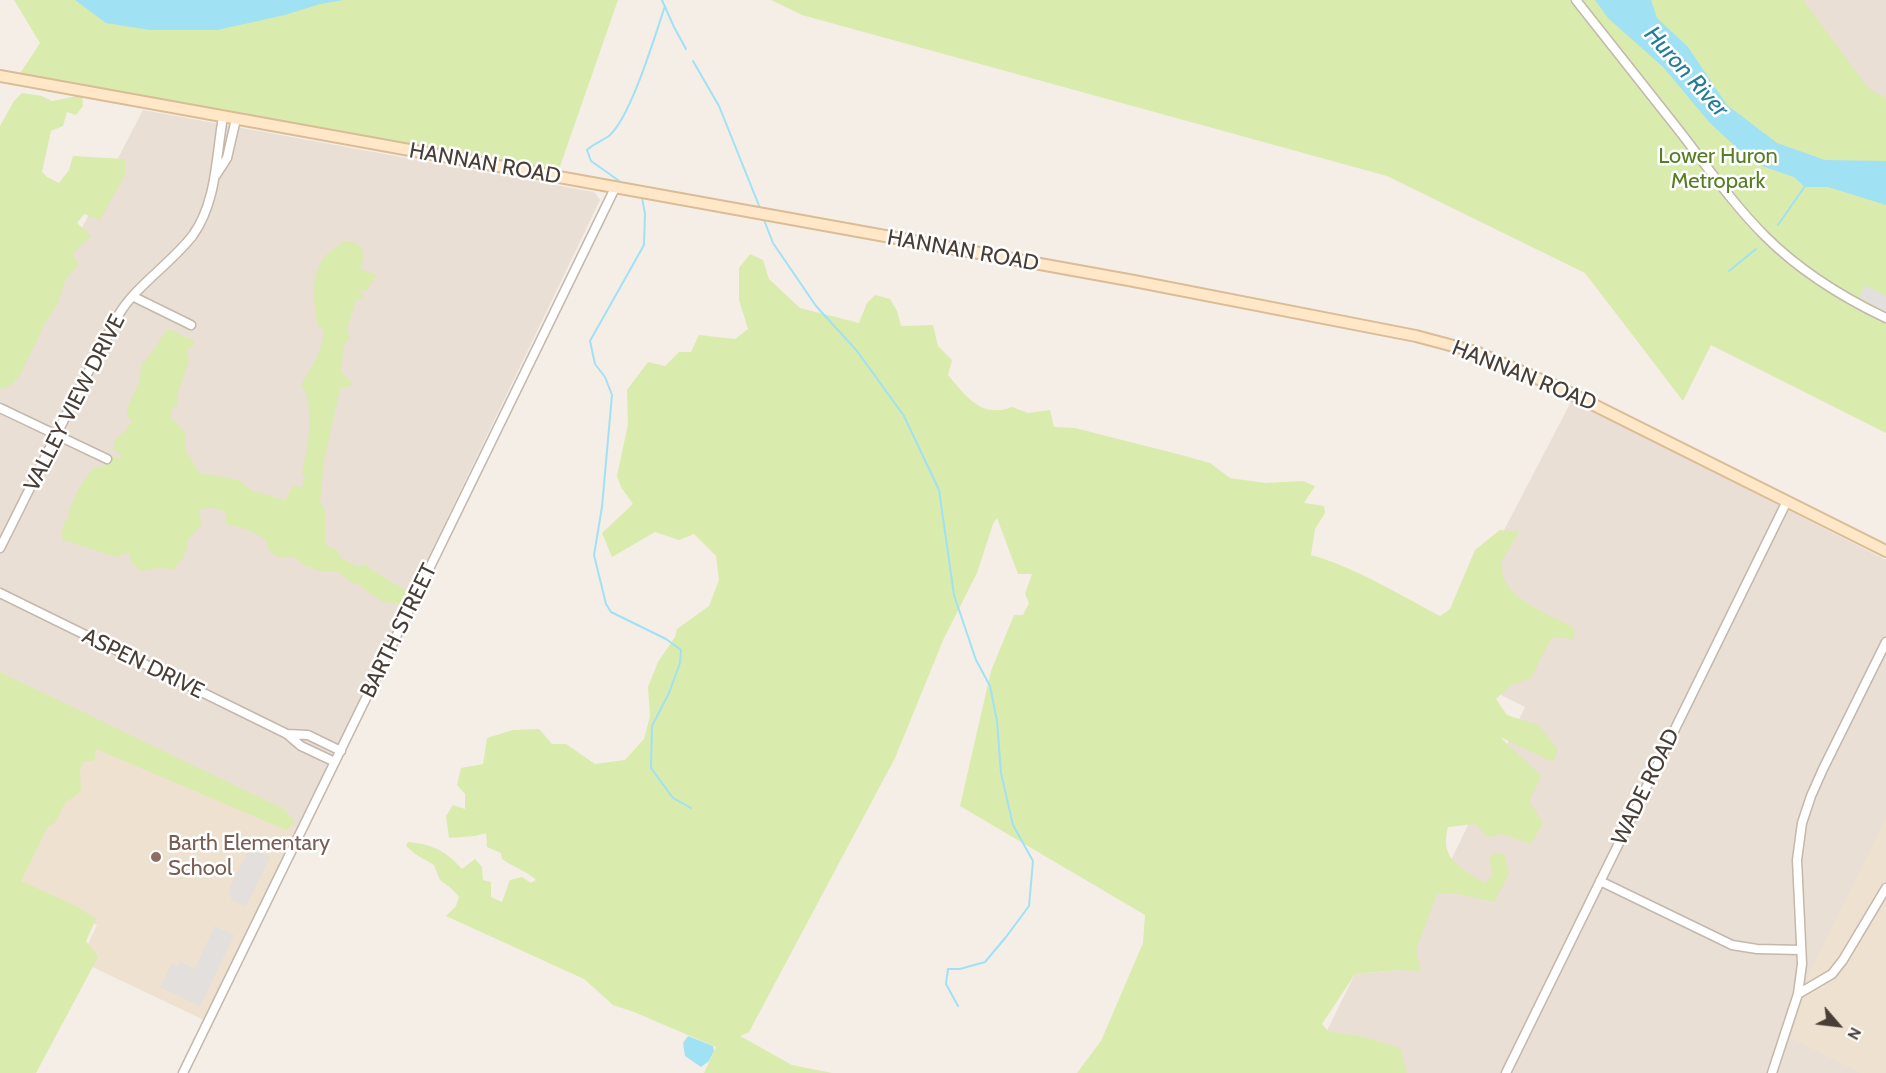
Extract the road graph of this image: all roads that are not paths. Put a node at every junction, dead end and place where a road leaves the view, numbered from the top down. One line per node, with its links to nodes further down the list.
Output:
1 (1576, 0): 8 (street)
2 (0, 76): 3 (street, HANNAN ROAD)
3 (223, 117): 4 (street, HANNAN ROAD); 5 (street, VALLEY VIEW DRIVE)
4 (236, 119): 5 (street, VALLEY VIEW DRIVE); 6 (street, HANNAN ROAD)
5 (216, 176): 7 (street, VALLEY VIEW DRIVE)
6 (615, 188): 13 (street, HANNAN ROAD); 19 (street, BARTH STREET)
7 (134, 297): 9 (street); 11 (street, VALLEY VIEW DRIVE)
8 (1886, 318)
9 (191, 326)
10 (0, 408): 11 (street)
11 (57, 435): 12 (street); 14 (street, VALLEY VIEW DRIVE)
12 (107, 459)
13 (1787, 501): 15 (street, HANNAN ROAD); 21 (street, WADE ROAD)
14 (0, 548)
15 (1886, 551)
16 (0, 593): 18 (street, ASPEN DRIVE)
17 (1886, 642): 23 (street)
18 (287, 734): 19 (street, ASPEN DRIVE); 20 (street, ASPEN DRIVE)
19 (340, 751): 20 (street, BARTH STREET)
20 (335, 762): 25 (street, BARTH STREET)
21 (1600, 881): 23 (street); 26 (street, WADE ROAD)
22 (1886, 888): 24 (street)
23 (1802, 950): 24 (street)
24 (1798, 994): 27 (street)
25 (183, 1073)
26 (1506, 1073)
27 (1772, 1073)

